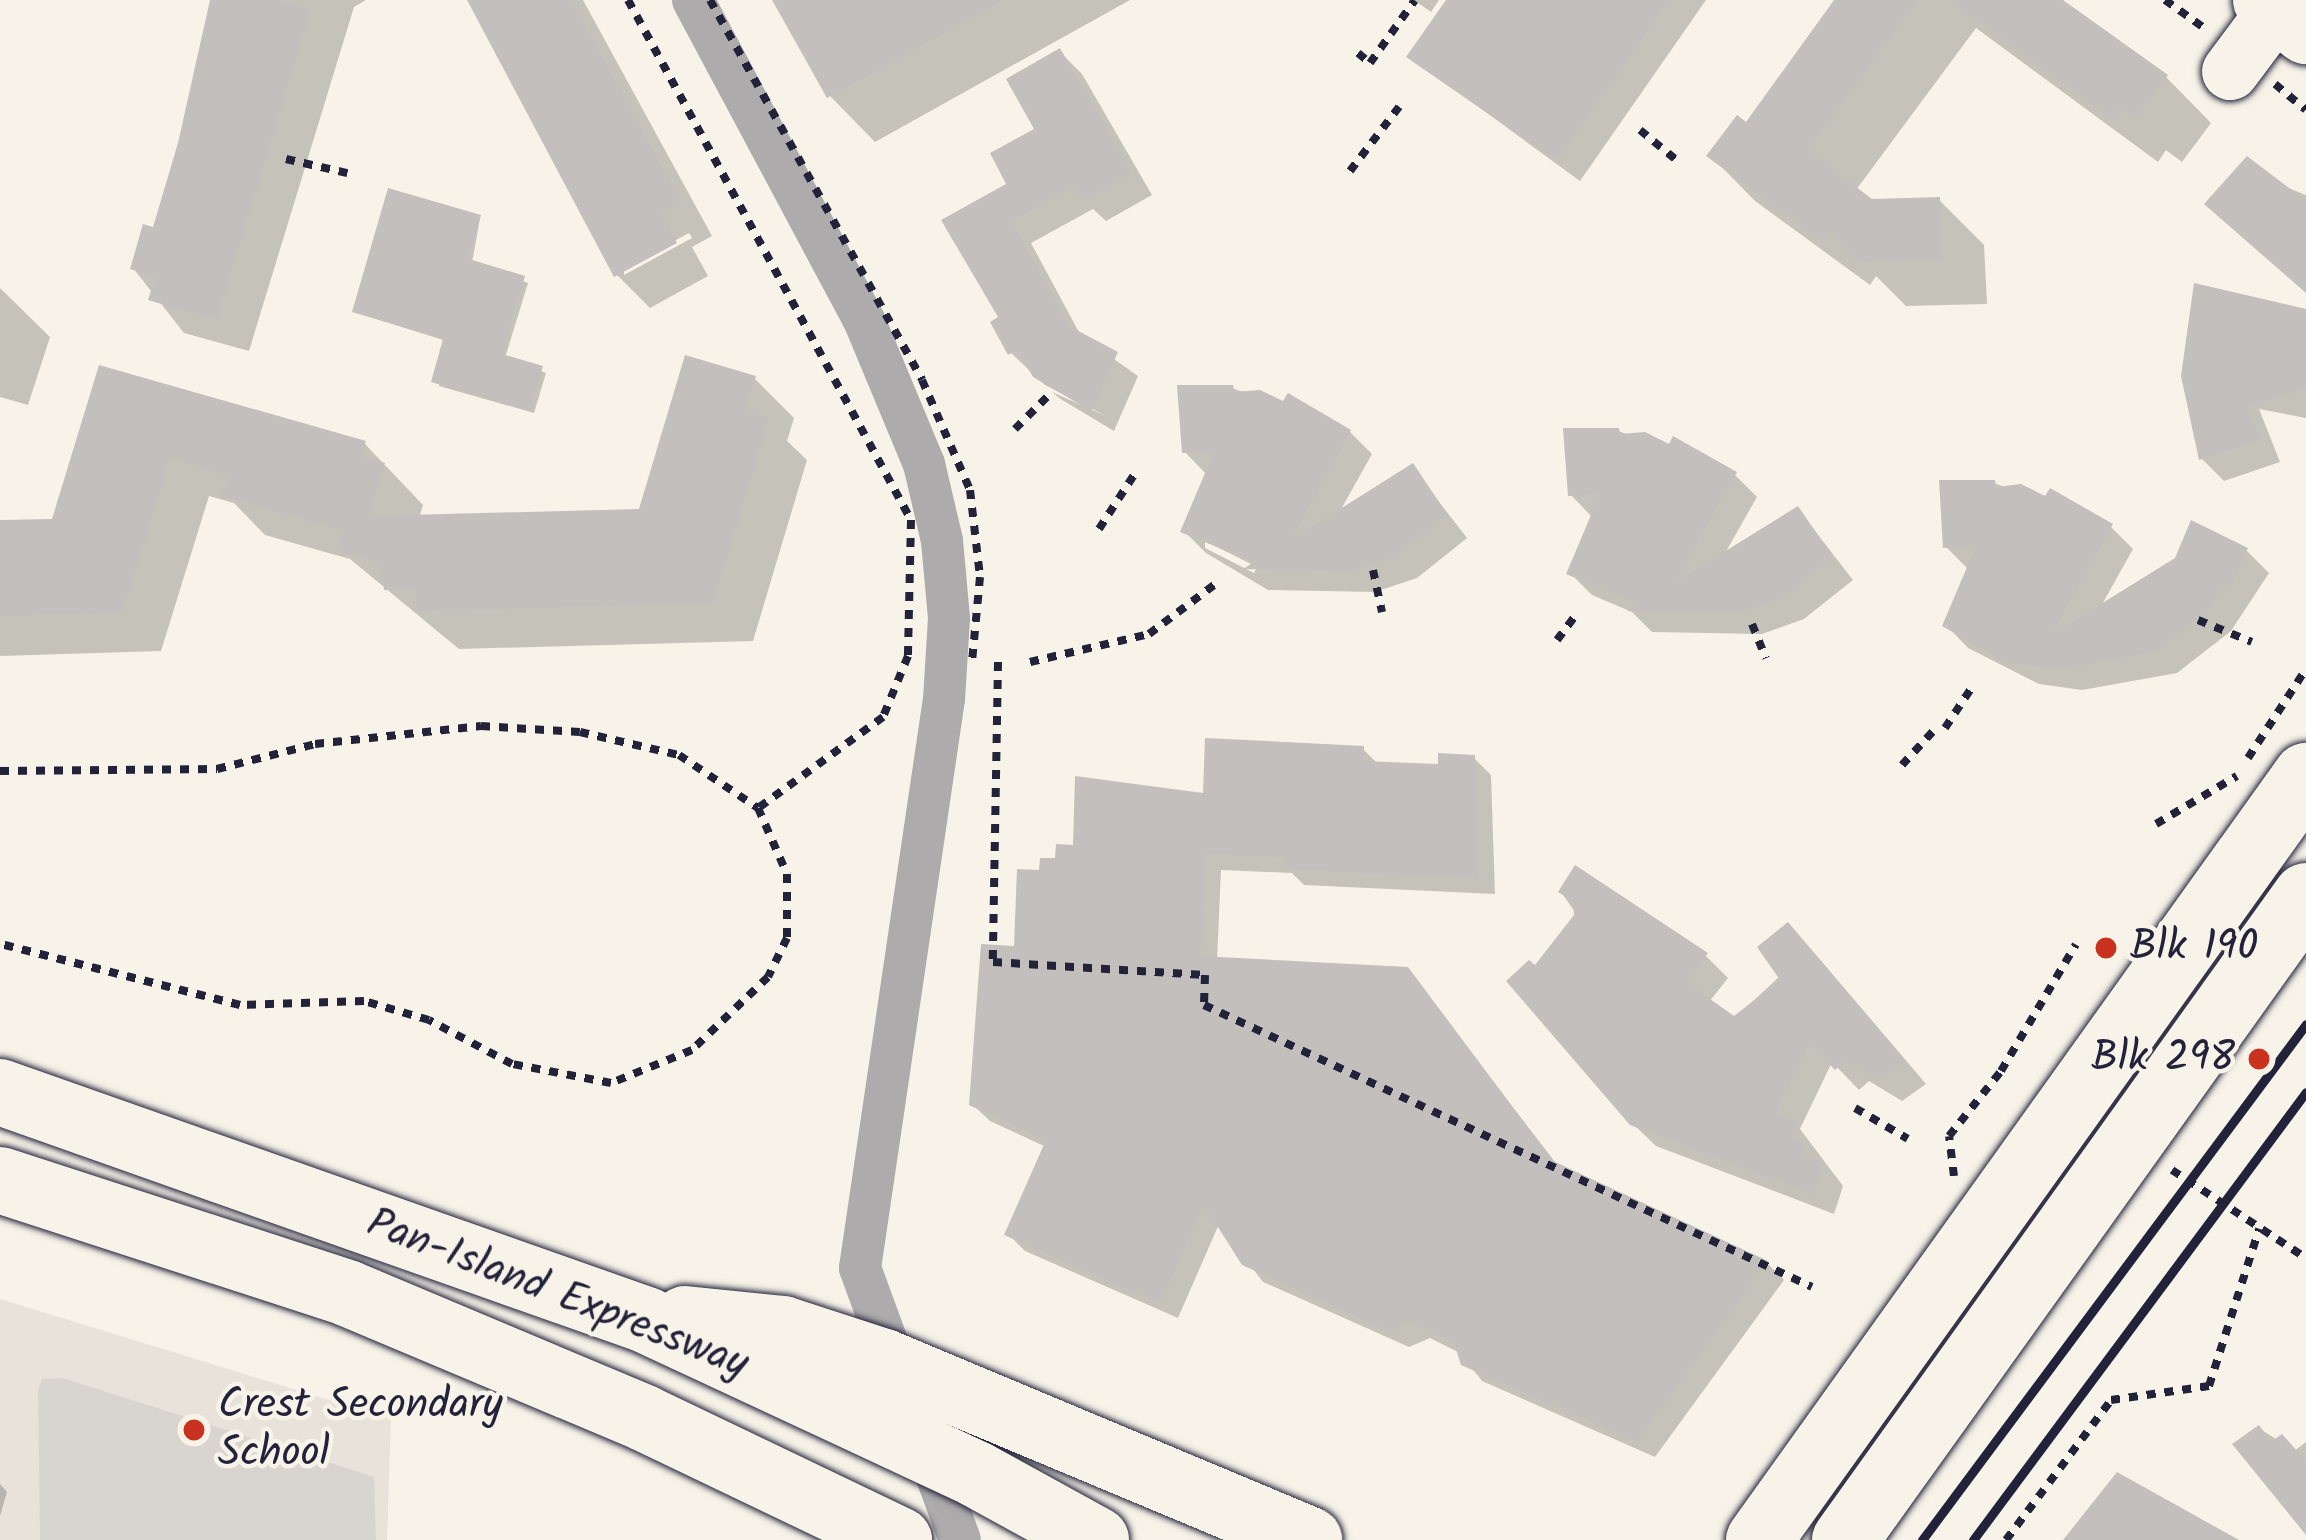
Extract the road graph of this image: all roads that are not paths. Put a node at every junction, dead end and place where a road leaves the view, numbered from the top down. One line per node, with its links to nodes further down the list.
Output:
1 (2283, 13): 2 (lane)
2 (2230, 71)
3 (2306, 776): 11 (main road)
4 (2306, 896): 12 (main road)
5 (0, 1092): 7 (main road, Pan-Island Expressway)
6 (0, 1180): 8 (main road, Pan-Island Expressway)
7 (646, 1320): 9 (main road, Pan-Island Expressway); 10 (main road)
8 (899, 1540)
9 (1096, 1540)
10 (1310, 1540)
11 (1760, 1540)
12 (1844, 1540)

